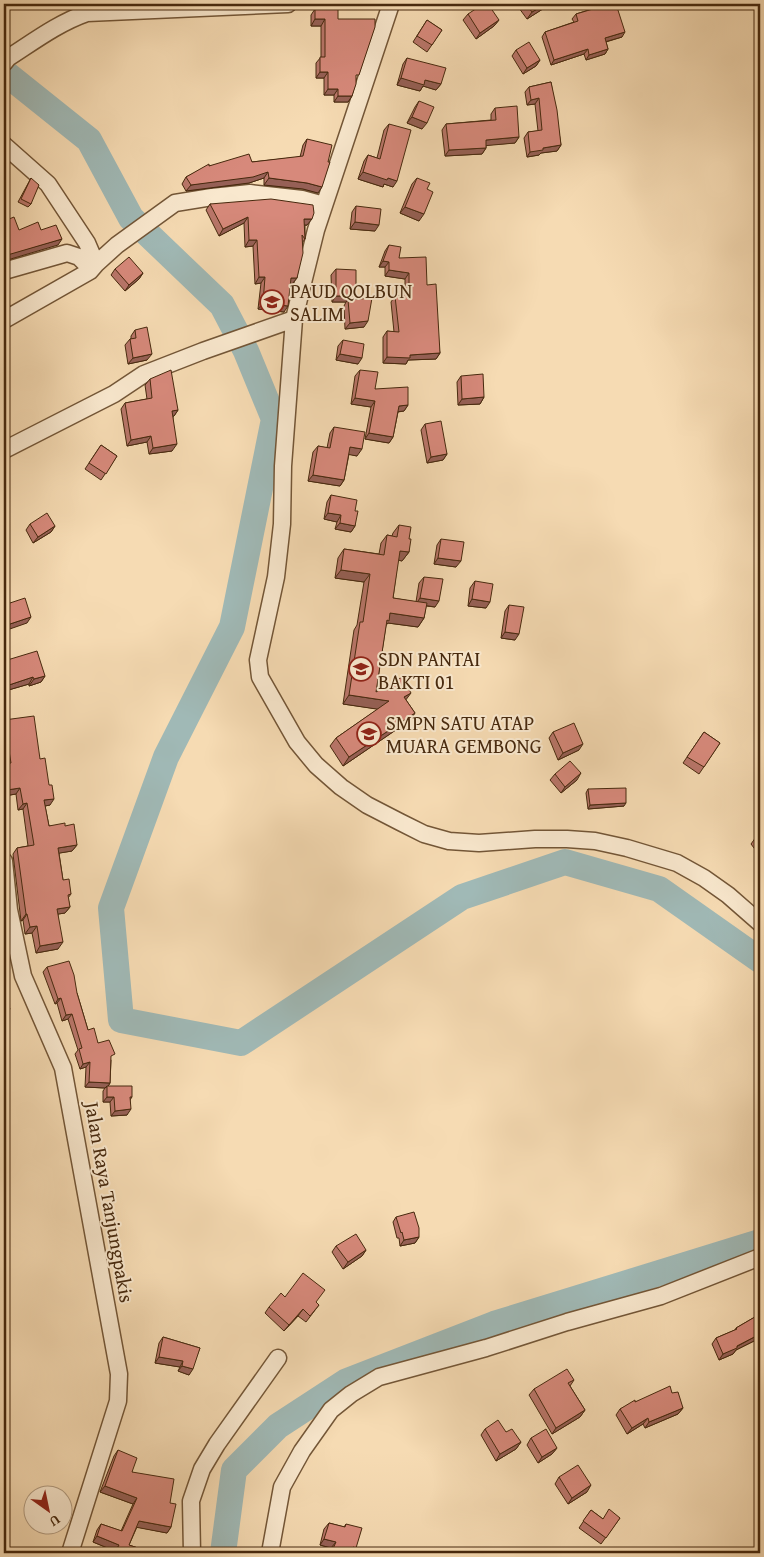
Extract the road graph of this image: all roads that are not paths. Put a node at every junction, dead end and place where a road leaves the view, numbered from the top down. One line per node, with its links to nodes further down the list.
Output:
1 (288, 4): 3 (street)
2 (386, 4): 5 (street)
3 (6, 61)
4 (4, 145): 6 (street)
5 (324, 205): 6 (street); 8 (street)
6 (93, 267): 7 (street); 9 (street)
7 (4, 271)
8 (294, 319): 10 (street); 13 (street)
9 (4, 320)
10 (4, 450)
11 (4, 861): 12 (street, Jalan Raya Tanjungpakis)
12 (6, 911): 16 (street, Jalan Raya Tanjungpakis)
13 (760, 923)
14 (760, 1257): 18 (street)
15 (278, 1358): 17 (street)
16 (70, 1553)
17 (192, 1553)
18 (270, 1553)

